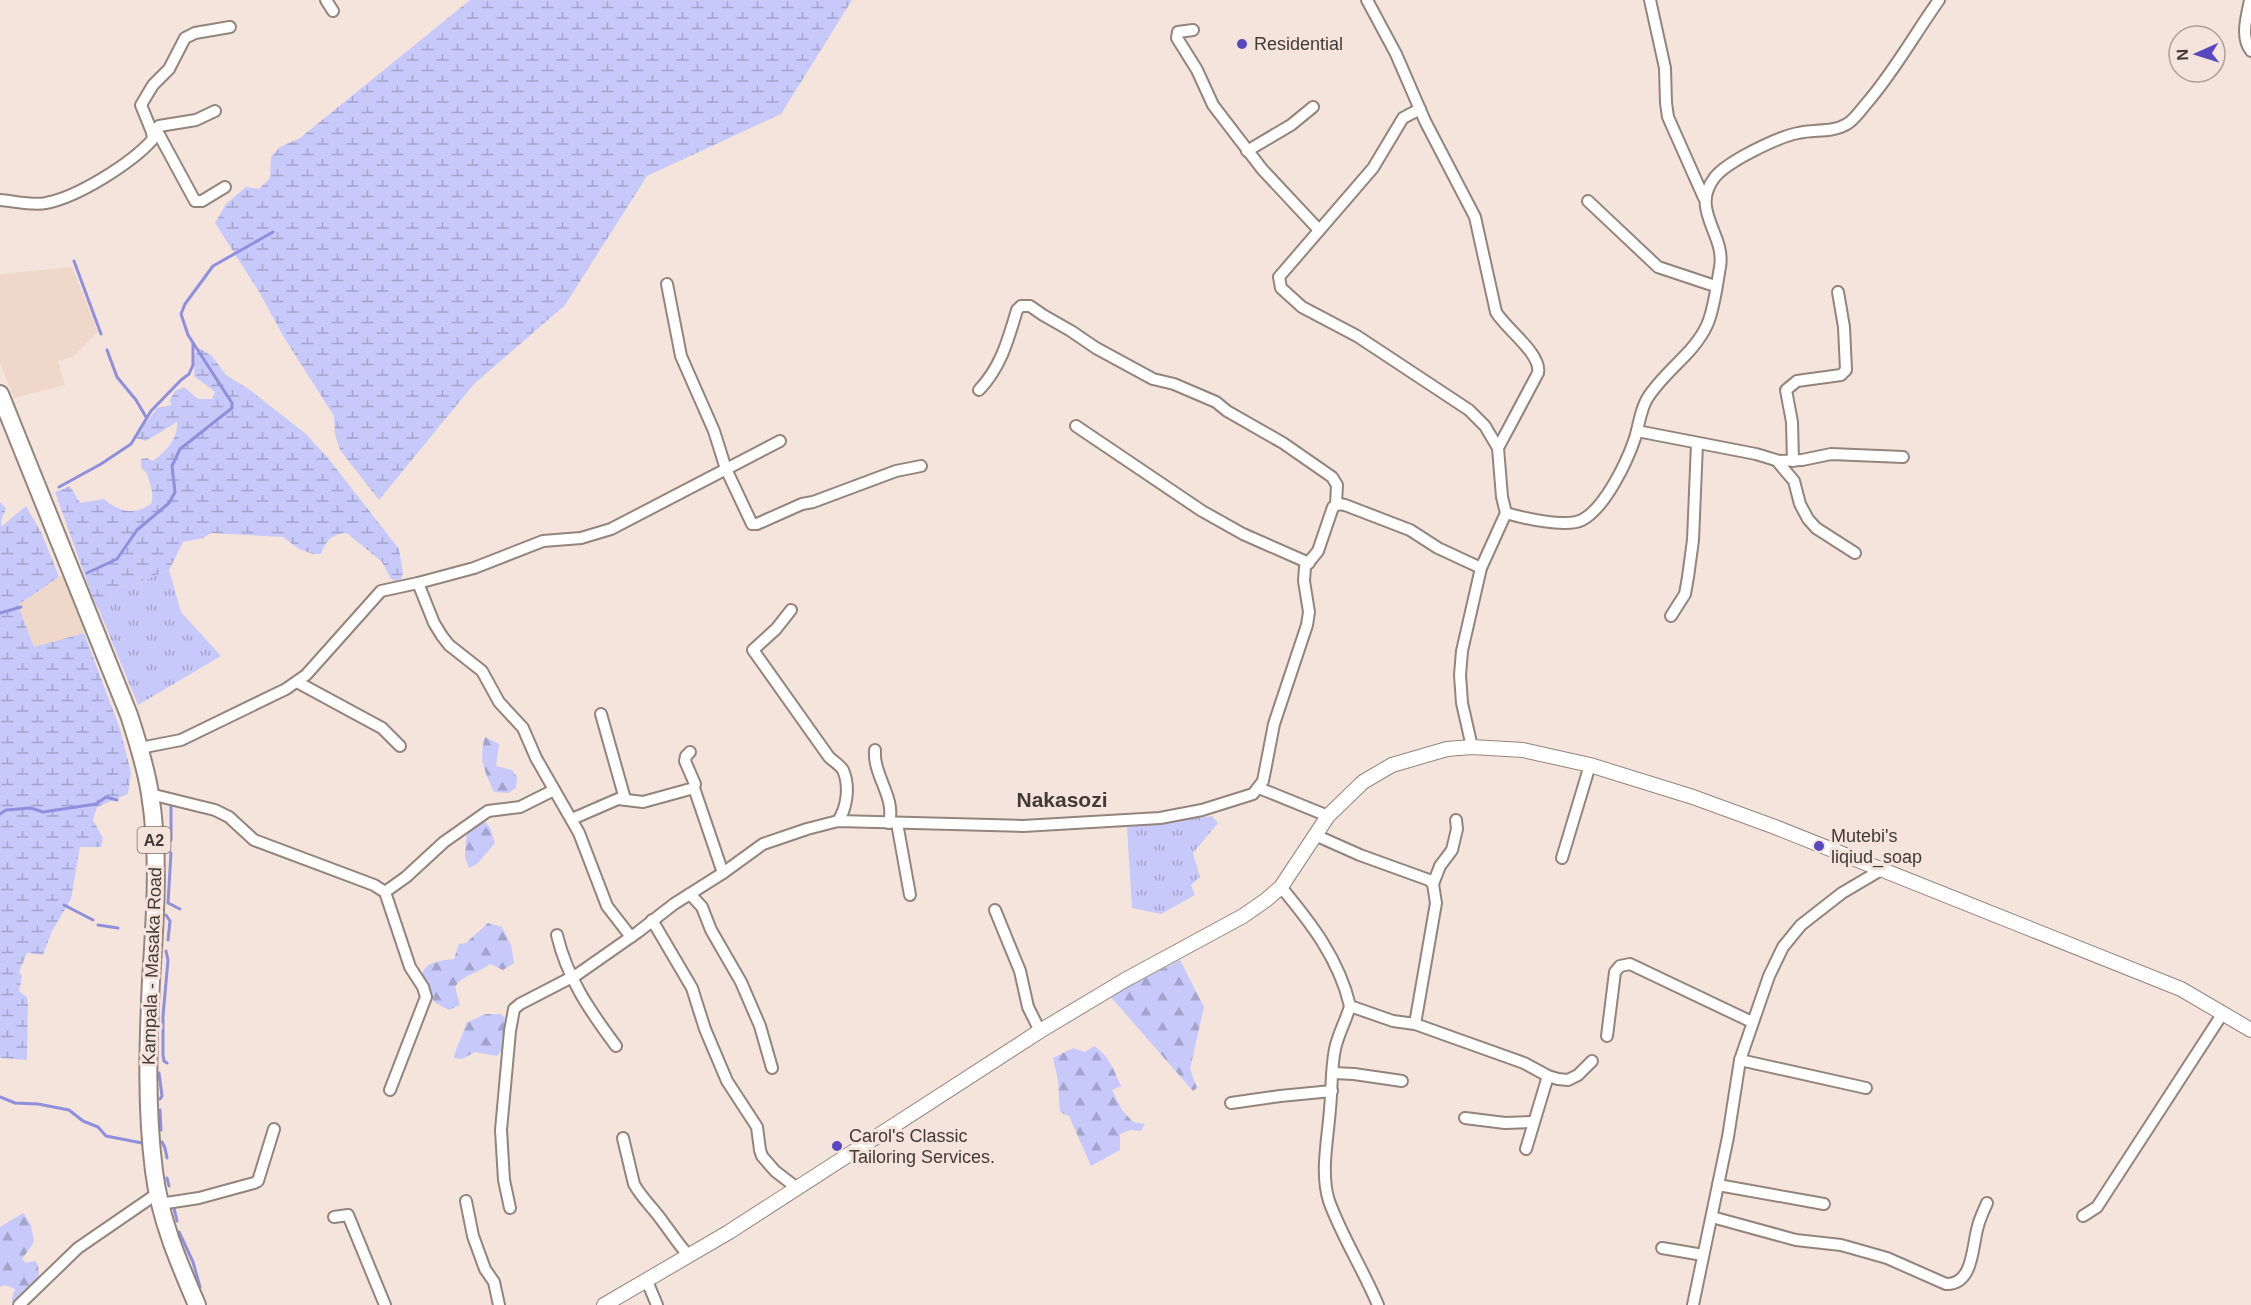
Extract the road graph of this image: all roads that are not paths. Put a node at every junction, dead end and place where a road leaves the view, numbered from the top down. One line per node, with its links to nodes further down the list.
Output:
1 (326, 0): 6 (street)
2 (1367, 0): 11 (street)
3 (1650, 0): 16 (street)
4 (1939, 0): 16 (street)
5 (2250, 0): 9 (street)
6 (333, 11)
7 (230, 27): 13 (street)
8 (1194, 30): 14 (street)
9 (2251, 51)
10 (1313, 107): 14 (street)
11 (1420, 109): 19 (street); 29 (street)
12 (215, 111): 13 (street)
13 (154, 130): 15 (street); 17 (street)
14 (1247, 152): 19 (street)
15 (225, 187)
16 (1704, 198): 21 (street)
17 (0, 200)
18 (1588, 201): 21 (street)
19 (1319, 230): 29 (street)
20 (667, 284): 34 (street)
21 (1715, 286): 26 (street)
22 (1838, 292): 32 (street)
23 (979, 390): 35 (street)
24 (0, 394): 47 (main road, Kampala - Masaka Road / A2)
25 (1076, 426): 38 (street)
26 (1637, 431): 28 (street); 36 (street)
27 (780, 441): 34 (street)
28 (1697, 444): 31 (street); 42 (street)
29 (1498, 448): 36 (street)
30 (1904, 458): 32 (street)
31 (1777, 460): 32 (street); 37 (street)
32 (1793, 461)
33 (921, 466): 34 (street)
34 (726, 469): 40 (street)
35 (1336, 504): 38 (street); 39 (street)
36 (1506, 513): 39 (street)
37 (1855, 552)
38 (1309, 563): 52 (street)
39 (1481, 568): 46 (street)
40 (418, 583): 43 (street); 53 (street)
41 (791, 610): 59 (street)
42 (1671, 616)
43 (297, 682): 45 (street); 47 (street)
44 (601, 714): 55 (street)
45 (399, 746)
46 (1472, 747): 50 (street); 56 (street)
47 (140, 748): 54 (main road, Kampala - Masaka Road / A2)
48 (875, 750): 60 (street)
49 (690, 752): 51 (street)
50 (1590, 765): 62 (street); 63 (street)
51 (694, 788): 55 (street); 64 (street)
52 (1259, 788): 56 (street); 60 (street)
53 (554, 790): 57 (street); 67 (street)
54 (150, 794): 67 (street); 100 (main road, Kampala - Masaka Road / A2)
55 (625, 799): 57 (street)
56 (1329, 816): 61 (street)
57 (572, 819): 73 (street)
58 (1456, 820): 65 (street)
59 (838, 821): 60 (street); 64 (street)
60 (893, 823): 69 (street)
61 (1315, 835): 65 (street); 66 (street)
62 (1562, 858)
63 (1881, 870): 76 (street); 77 (street)
64 (723, 873): 68 (street)
65 (1433, 884): 78 (street)
66 (1281, 887): 75 (street); 80 (street)
67 (385, 892): 90 (street)
68 (690, 894): 71 (street); 85 (street)
69 (910, 895)
70 (995, 910): 80 (street)
71 (652, 920): 73 (street); 99 (street)
72 (557, 935): 74 (street)
73 (631, 937): 74 (street)
74 (571, 978): 82 (street); 104 (street)
75 (1350, 1006): 78 (street); 86 (street)
76 (2223, 1013): 79 (street); 105 (street)
77 (1752, 1022): 81 (street); 83 (street)
78 (1415, 1024): 87 (street)
79 (2251, 1030)
80 (1040, 1031): 99 (street)
81 (1607, 1036)
82 (616, 1046)
83 (1740, 1060): 89 (street); 98 (street)
84 (1592, 1061): 87 (street)
85 (772, 1068)
86 (1333, 1073): 88 (street); 91 (street)
87 (1548, 1076): 94 (street)
88 (1402, 1081)
89 (1866, 1088)
90 (390, 1090)
91 (1332, 1091): 92 (street); 118 (street)
92 (1231, 1103)
93 (1465, 1119): 94 (street)
94 (1533, 1122): 97 (street)
95 (274, 1129): 100 (street)
96 (623, 1138): 110 (street)
97 (1526, 1149)
98 (1718, 1185): 103 (street); 107 (street)
99 (797, 1188): 110 (street)
100 (159, 1199): 112 (street); 113 (main road, Kampala - Masaka Road / A2)
101 (466, 1201): 115 (street)
102 (1987, 1203): 107 (street)
103 (1824, 1204)
104 (510, 1208)
105 (2083, 1216)
106 (334, 1217): 114 (street)
107 (1712, 1217): 109 (street)
108 (1662, 1248): 109 (street)
109 (1703, 1255): 119 (street)
110 (689, 1256): 111 (street)
111 (647, 1281): 116 (street); 117 (street)
112 (19, 1305)
113 (197, 1305)
114 (385, 1305)
115 (499, 1305)
116 (604, 1305)
117 (657, 1305)
118 (1378, 1305)
119 (1693, 1305)

